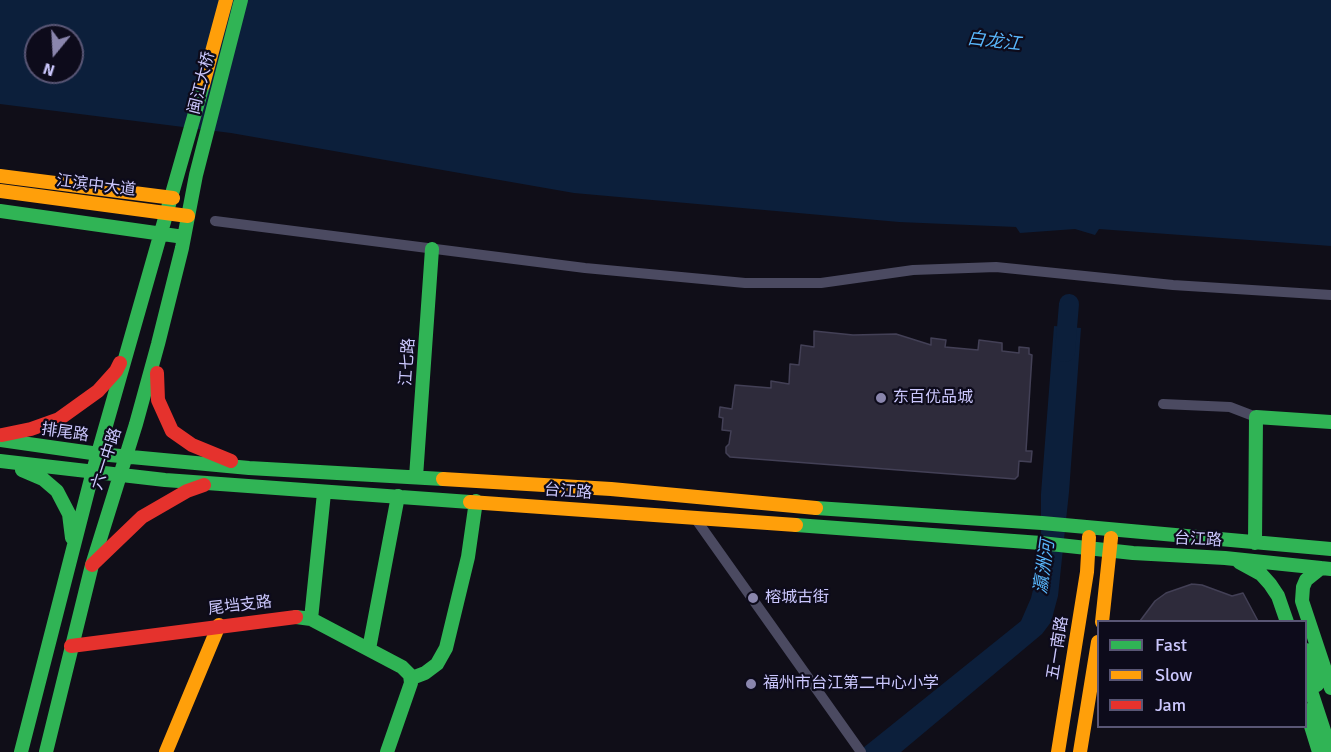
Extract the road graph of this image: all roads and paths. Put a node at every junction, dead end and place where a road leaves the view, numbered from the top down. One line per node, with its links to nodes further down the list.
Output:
1 (226, 0): 6 (main road, 闽江大桥)
2 (241, 0): 3 (main road, 闽江大桥)
3 (196, 175): 9 (main road, 六一中路)
4 (0, 176): 6 (main road, 江滨中大道)
5 (0, 191): 8 (main road, 江滨中大道)
6 (172, 198): 8 (main road, 闽江大桥)
7 (0, 211): 11 (main road)
8 (169, 213): 9 (main road, 江滨中大道); 11 (main road, 六一中路)
9 (188, 216): 12 (main road, 六一中路)
10 (215, 221): 13 (street)
11 (163, 234): 12 (main road); 15 (main road, 六一中路)
12 (184, 237): 16 (main road, 六一中路)
13 (432, 249): 14 (street); 27 (main road, 江七路)
14 (1331, 295)
15 (131, 336): 20 (main road); 21 (main road, 六一中路)
16 (158, 344): 22 (main road, 六一中路); 24 (main road)
17 (1163, 404): 18 (street)
18 (1256, 417): 19 (main road); 35 (main road)
19 (1331, 422)
20 (0, 438): 21 (main road, 排尾路)
21 (99, 454): 22 (main road, 排尾路); 25 (main road, 六一中路)
22 (126, 457): 24 (main road, 台江路); 26 (main road, 六一中路)
23 (0, 463): 25 (main road, 排尾路); 39 (main road)
24 (249, 468): 27 (main road, 台江路)
25 (93, 471): 26 (main road, 台江路); 39 (main road, 六一中路)
26 (120, 475): 28 (main road, 台江路); 41 (main road, 六一中路)
27 (416, 477): 33 (main road, 台江路)
28 (219, 484): 29 (main road, 台江路); 41 (main road)
29 (324, 492): 30 (main road, 台江路); 44 (main road)
30 (398, 496): 31 (main road, 台江路); 49 (main road)
31 (476, 501): 32 (main road, 台江路); 51 (main road)
32 (695, 518): 36 (main road, 台江路); 56 (street)
33 (1090, 528): 34 (main road, 台江路); 36 (main road, 五一南路)
34 (1111, 531): 35 (main road, 台江路); 38 (main road)
35 (1255, 543): 37 (main road, 台江路)
36 (1089, 548): 38 (main road, 台江路); 61 (main road, 五一南路)
37 (1331, 549)
38 (1110, 551): 40 (main road, 台江路); 45 (main road)
39 (72, 557): 57 (main road, 六一中路)
40 (1225, 558): 42 (main road, 台江路); 43 (main road)
41 (92, 566): 47 (main road, 六一中路)
42 (1320, 568): 43 (main road); 53 (main road)
43 (1290, 616)
44 (311, 619): 46 (main road, 尾垱支路); 49 (main road, 尾垱支路)
45 (1102, 620)
46 (219, 625): 47 (main road, 尾垱支路); 59 (main road)
47 (71, 646): 58 (main road, 六一中路)
48 (1097, 648): 62 (main road)
49 (369, 649): 51 (main road, 尾垱支路)
50 (1307, 656): 55 (main road)
51 (412, 678): 60 (main road)
52 (1307, 682): 64 (main road)
53 (1331, 688)
54 (1307, 716): 63 (main road)
55 (1331, 724)
56 (860, 750)
57 (21, 752)
58 (46, 752)
59 (166, 752)
60 (387, 752)
61 (1058, 752)
62 (1080, 752)
63 (1319, 752)
64 (1331, 752)

